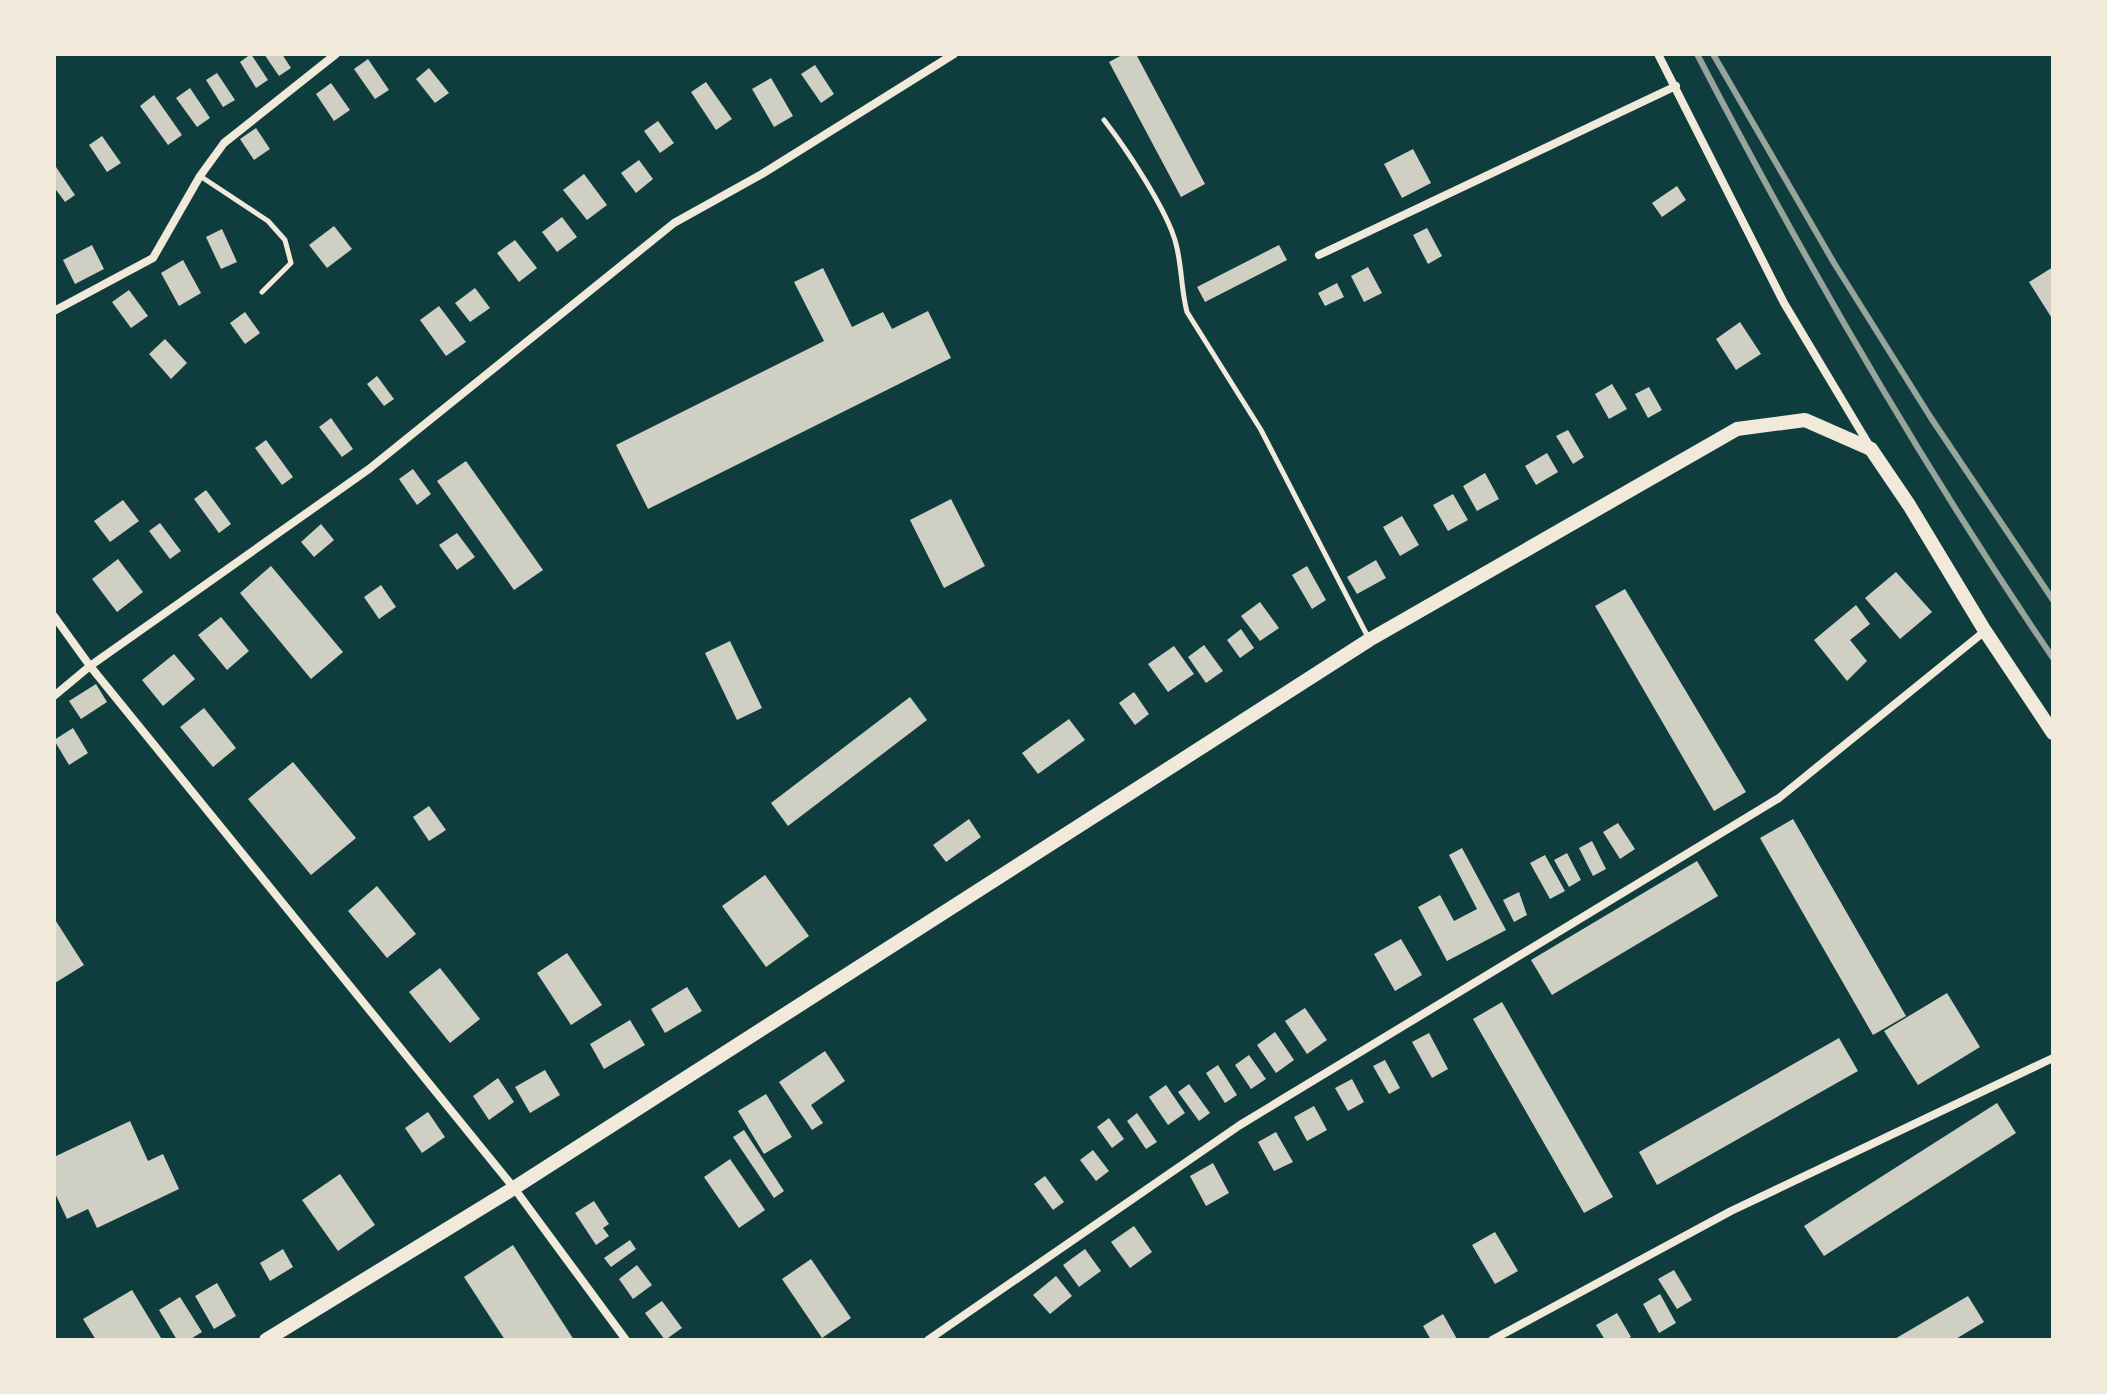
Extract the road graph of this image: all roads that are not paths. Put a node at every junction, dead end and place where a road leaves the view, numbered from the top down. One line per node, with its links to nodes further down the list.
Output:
1 (336, 54): 6 (street)
2 (954, 54): 14 (street)
3 (1658, 54): 4 (street)
4 (1676, 86): 7 (street); 10 (street)
5 (1104, 120): 13 (lane)
6 (200, 176): 8 (lane); 9 (street)
7 (1319, 255)
8 (262, 292)
9 (54, 311)
10 (1871, 449): 12 (street); 13 (street)
11 (54, 616): 14 (street)
12 (1985, 631): 16 (street); 21 (street)
13 (1369, 640): 18 (street)
14 (90, 666): 15 (street); 18 (street)
15 (54, 696)
16 (2053, 733)
17 (2053, 1058): 22 (street)
18 (514, 1188): 19 (street); 20 (street)
19 (266, 1340)
20 (626, 1340)
21 (928, 1340)
22 (1492, 1340)

